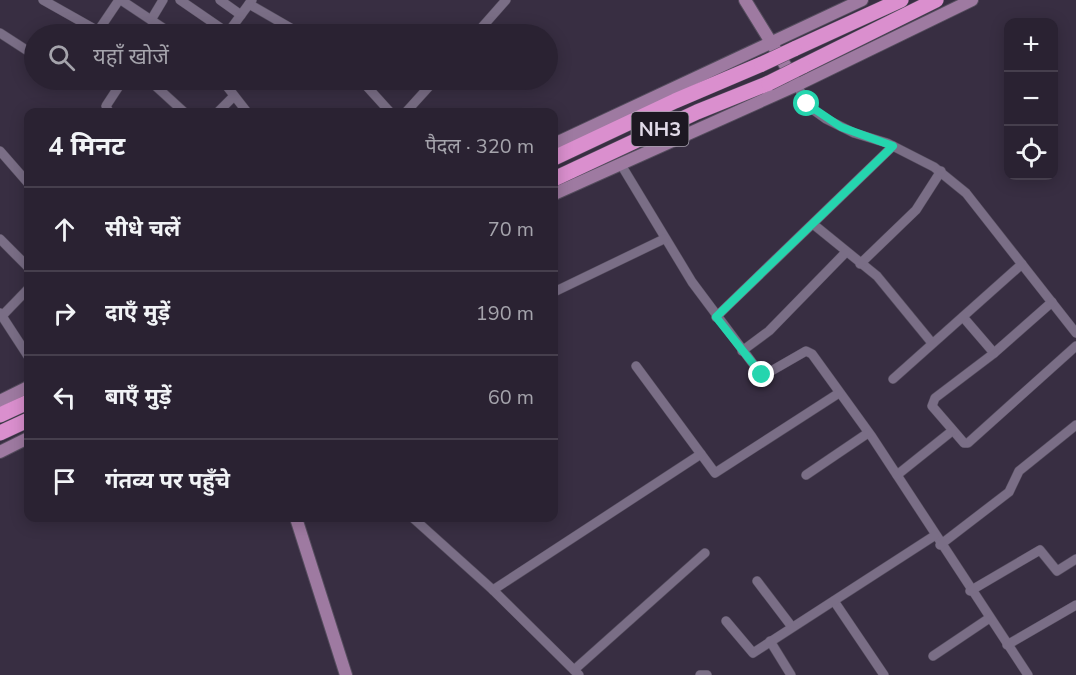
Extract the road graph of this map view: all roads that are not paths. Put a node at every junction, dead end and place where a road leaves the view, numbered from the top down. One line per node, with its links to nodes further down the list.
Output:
1 (43, 0): 16 (street)
2 (120, 0): 13 (street); 17 (street)
3 (163, 0): 15 (street)
4 (180, 0): 19 (street)
5 (220, 0): 14 (street)
6 (506, 0): 22 (street)
7 (745, 0): 24 (main road)
8 (862, 0): 24 (main road)
9 (901, 0): 42 (highway, NH3, bridge)
10 (936, 0): 45 (highway, NH3, bridge)
11 (972, 0): 26 (main road)
12 (251, 2): 14 (street); 21 (street)
13 (136, 4): 15 (street)
14 (241, 15): 20 (street)
15 (154, 22): 18 (street)
16 (82, 24)
17 (103, 24)
18 (157, 24)
19 (213, 24)
20 (234, 24)
21 (285, 24)
22 (485, 24)
23 (0, 33): 25 (street)
24 (771, 43): 26 (main road); 39 (main road)
25 (24, 49)
26 (797, 84): 40 (street); 43 (main road)
27 (116, 90): 33 (street)
28 (160, 90): 34 (street)
29 (230, 90): 32 (street)
30 (370, 90): 37 (street)
31 (426, 90): 38 (street)
32 (234, 96): 35 (street); 36 (street)
33 (108, 108)
34 (180, 108)
35 (222, 108)
36 (244, 108)
37 (386, 108)
38 (410, 108)
39 (558, 142)
40 (893, 146): 44 (street); 48 (street)
41 (0, 151): 46 (street)
42 (558, 156)
43 (620, 163): 47 (main road); 50 (street)
44 (941, 171): 53 (street); 54 (street)
45 (558, 176)
46 (24, 178)
47 (558, 192)
48 (813, 224): 51 (street); 59 (street)
49 (0, 239): 52 (street)
50 (664, 239): 55 (street); 59 (street)
51 (846, 252): 53 (street); 65 (street)
52 (24, 263)
53 (860, 264): 62 (street)
54 (1022, 264): 57 (street); 60 (street)
55 (558, 290)
56 (24, 293): 58 (street)
57 (1052, 302): 61 (street); 66 (street)
58 (1, 314): 64 (street)
59 (716, 317): 65 (street)
60 (963, 317): 62 (street); 66 (street)
61 (1076, 333)
62 (932, 343): 68 (street)
63 (1076, 346): 76 (street)
64 (24, 350)
65 (742, 351): 70 (street)
66 (994, 353): 76 (street)
67 (636, 366): 81 (street)
68 (893, 379)
69 (24, 389): 71 (main road)
70 (839, 393): 78 (street); 81 (street)
71 (0, 401)
72 (24, 404): 73 (highway)
73 (0, 415)
74 (24, 422): 77 (highway)
75 (1076, 425): 87 (street)
76 (952, 431): 83 (street)
77 (0, 433)
78 (868, 433): 82 (street); 83 (street)
79 (24, 440): 80 (main road)
80 (0, 452)
81 (701, 454): 91 (street)
82 (806, 475)
83 (897, 475): 86 (street)
84 (297, 522): 102 (main road)
85 (417, 522): 91 (street)
86 (934, 536): 87 (street); 93 (street)
87 (940, 545): 92 (street)
88 (705, 553): 101 (street)
89 (1076, 559): 92 (street)
90 (757, 581): 97 (street)
91 (493, 590): 101 (street)
92 (970, 591): 95 (street)
93 (834, 601): 97 (street); 106 (street)
94 (1076, 604): 99 (street)
95 (988, 619): 99 (street); 100 (street)
96 (726, 621): 98 (street)
97 (792, 627): 98 (street)
98 (770, 641): 105 (street)
99 (1007, 645): 107 (street)
100 (933, 656)
101 (577, 672)
102 (346, 675)
103 (700, 675): 104 (street)
104 (707, 675)
105 (791, 675)
106 (884, 675)
107 (1028, 675)

